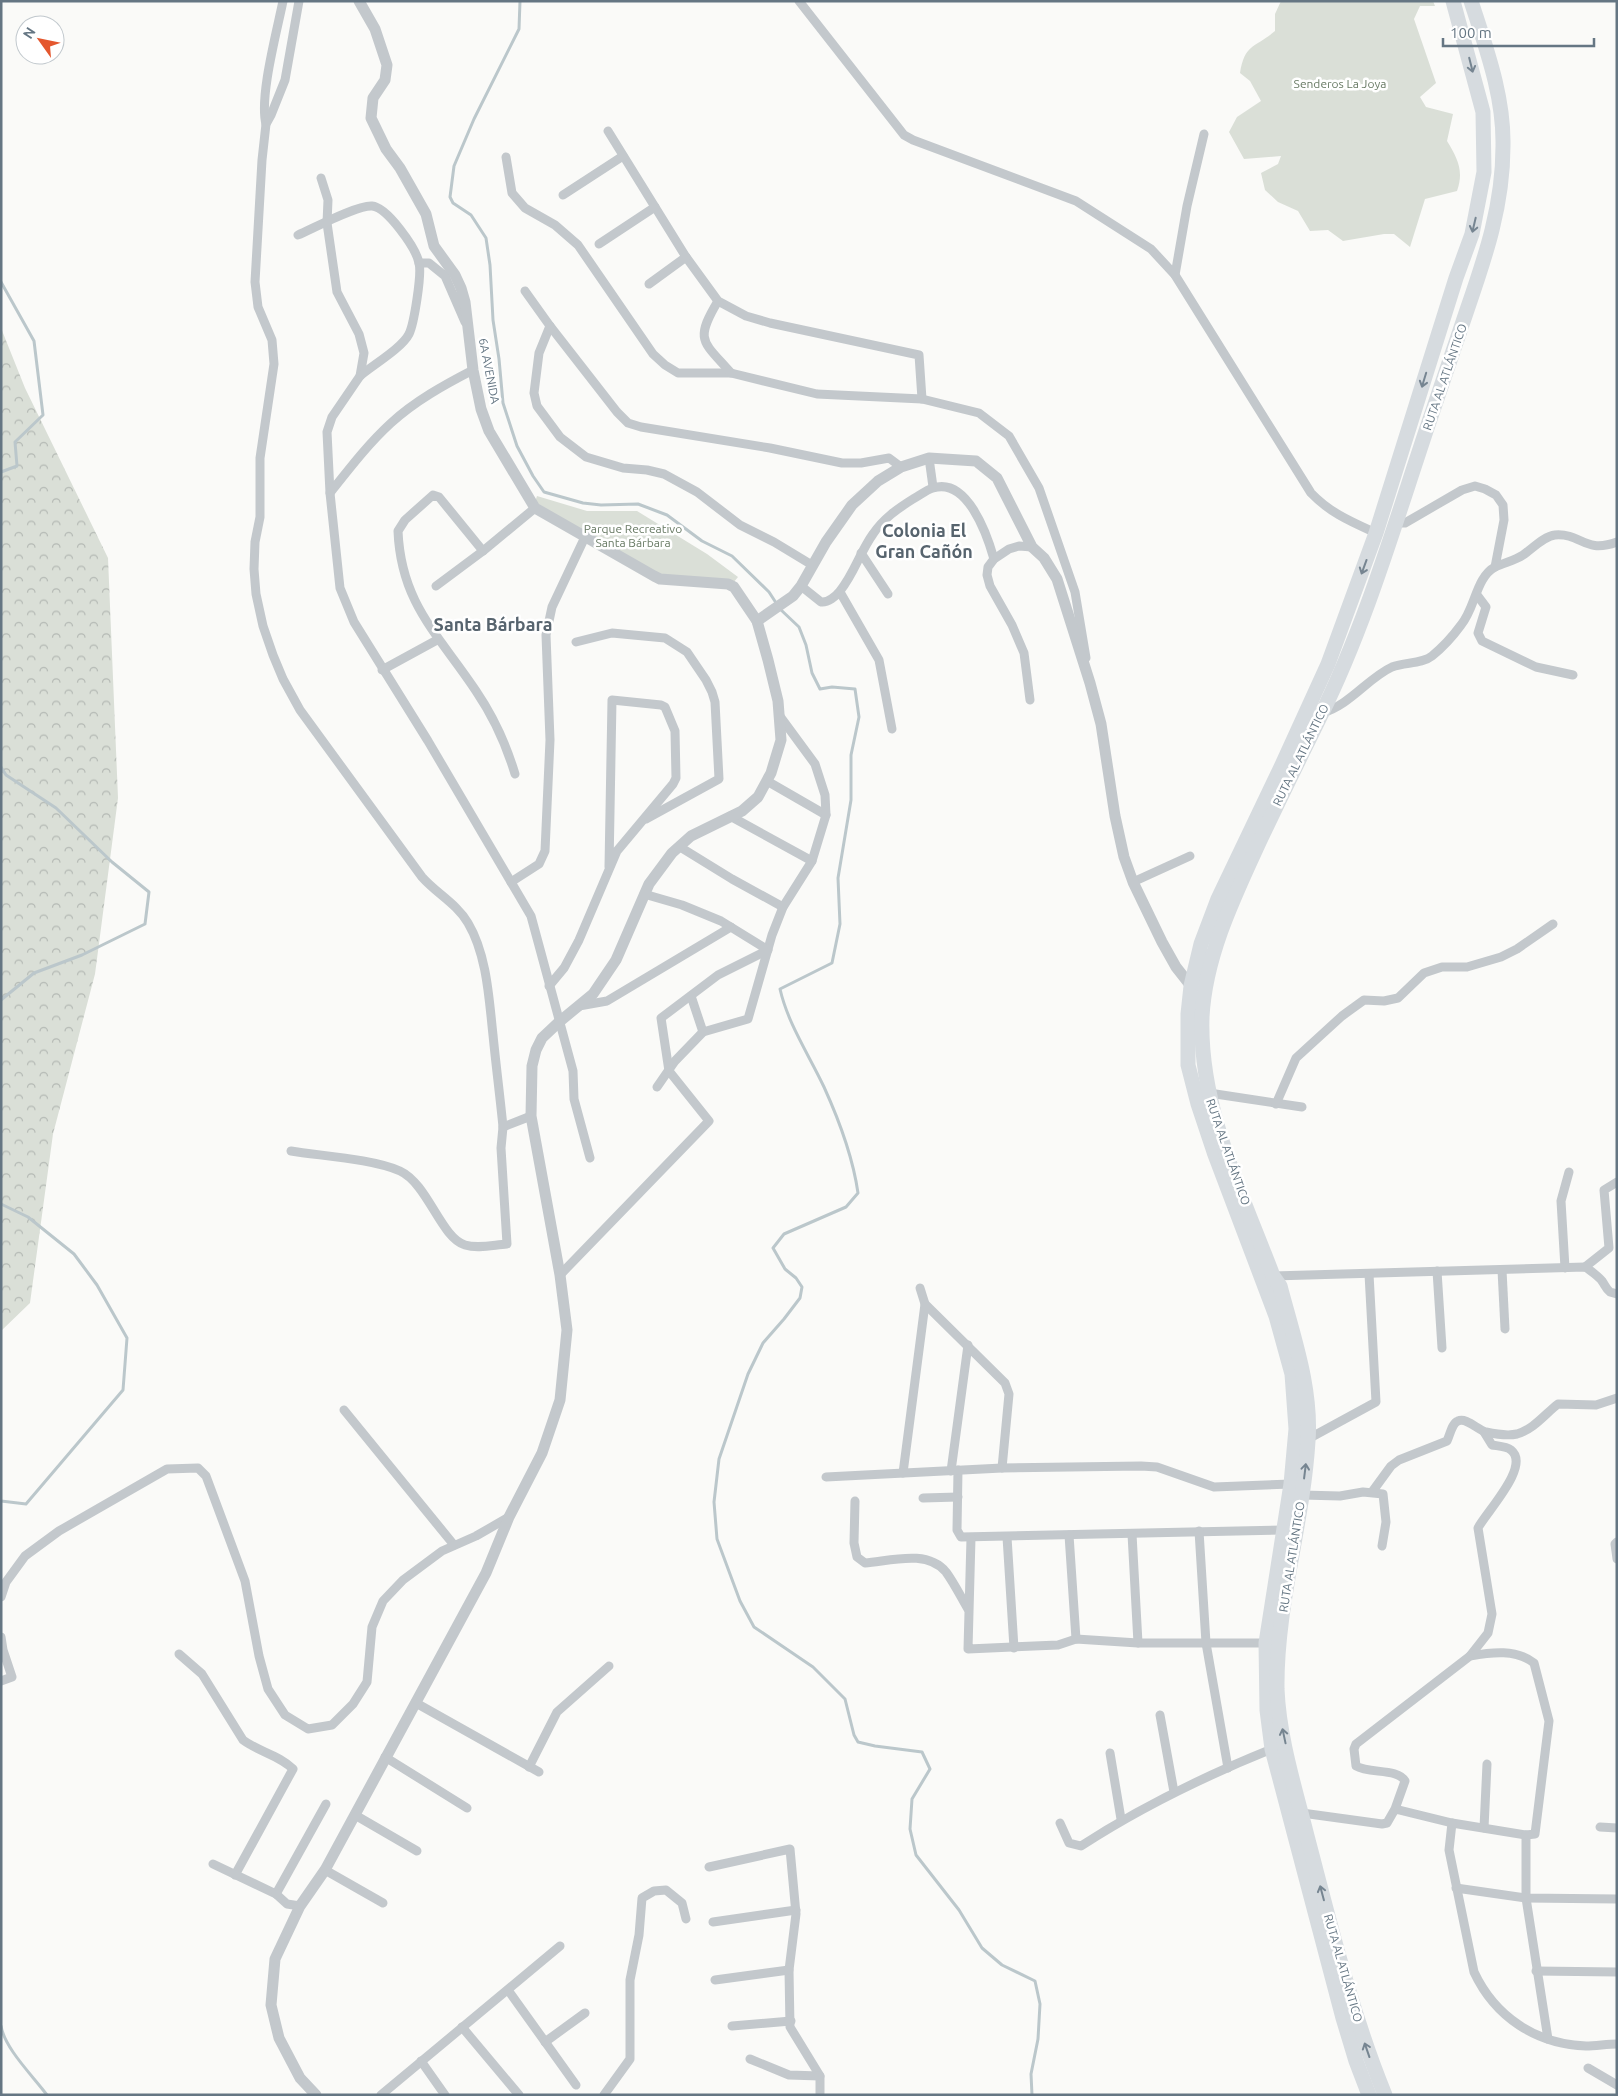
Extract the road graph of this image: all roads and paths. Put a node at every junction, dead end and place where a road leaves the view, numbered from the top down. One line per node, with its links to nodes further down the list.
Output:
1 (283, 1): 7 (street)
2 (299, 1): 7 (street)
3 (360, 1): 25 (street, 6A AVENIDA)
4 (1453, 1): 36 (highway, RUTA AL ATLÁNTICO, one-way to 36)
5 (1471, 1): 35 (highway, RUTA AL ATLÁNTICO)
6 (802, 4): 20 (street)
7 (266, 124): 88 (street)
8 (608, 131): 10 (street)
9 (1204, 134): 20 (street)
10 (623, 156): 13 (street); 14 (street)
11 (506, 157): 27 (street)
12 (321, 178): 15 (street)
13 (563, 194)
14 (655, 207): 17 (street); 18 (street)
15 (328, 223): 16 (street); 19 (street); 28 (street)
16 (298, 235)
17 (599, 244)
18 (686, 257): 21 (street); 23 (street)
19 (419, 263): 25 (street); 28 (street)
20 (1175, 275): 36 (street)
21 (649, 284)
22 (525, 291): 24 (street)
23 (718, 301): 27 (street); 29 (street)
24 (550, 326): 31 (street); 43 (street)
25 (467, 327): 26 (street, 6A AVENIDA)
26 (473, 370): 33 (street); 34 (street, 6A AVENIDA)
27 (731, 373): 29 (street)
28 (360, 376): 33 (street)
29 (922, 400): 55 (street)
30 (929, 458): 31 (street); 32 (street); 39 (street)
31 (901, 467): 43 (street)
32 (933, 488): 41 (street); 42 (street)
33 (330, 493): 53 (street)
34 (535, 508): 37 (street, 6A AVENIDA); 40 (street)
35 (1397, 523): 44 (street); 57 (highway, RUTA AL ATLÁNTICO)
36 (1376, 533): 77 (highway, RUTA AL ATLÁNTICO, one-way to 77)
37 (585, 538): 50 (street, 6A AVENIDA); 69 (street)
38 (1617, 542): 44 (street)
39 (1032, 547): 42 (street); 55 (street)
40 (483, 551): 45 (street); 51 (street)
41 (861, 553): 47 (street); 48 (street)
42 (994, 559): 56 (street)
43 (812, 566): 46 (street)
44 (1495, 567): 49 (street)
45 (436, 586)
46 (801, 586): 47 (street); 50 (street)
47 (840, 592): 59 (street)
48 (888, 594)
49 (1477, 594): 54 (street); 57 (street)
50 (760, 619): 58 (street, 6A AVENIDA)
51 (437, 640): 53 (street); 60 (street)
52 (576, 642): 64 (street)
53 (382, 670): 69 (street)
54 (1573, 675)
55 (1090, 683): 70 (street)
56 (1030, 700)
57 (1322, 713): 84 (highway, RUTA AL ATLÁNTICO)
58 (779, 715): 61 (street, 6A AVENIDA); 62 (street)
59 (892, 729)
60 (516, 774)
61 (767, 780): 62 (street); 63 (street, 6A AVENIDA)
62 (826, 815): 67 (street)
63 (730, 816): 65 (street, 6A AVENIDA); 67 (street)
64 (639, 823): 68 (street); 68 (street)
65 (680, 847): 71 (street, 6A AVENIDA); 72 (street)
66 (1190, 856): 70 (street)
67 (812, 861): 72 (street)
68 (609, 867): 76 (street)
69 (511, 882): 76 (street)
70 (1133, 882): 77 (street)
71 (644, 894): 74 (street); 79 (street, 6A AVENIDA)
72 (783, 907): 75 (street)
73 (1553, 924): 85 (street)
74 (731, 928): 75 (street); 79 (street)
75 (768, 950): 78 (street); 81 (street)
76 (549, 986): 80 (street)
77 (1191, 986): 114 (highway, RUTA AL ATLÁNTICO)
78 (691, 996): 81 (street); 82 (street)
79 (578, 1006): 80 (street, 6A AVENIDA)
80 (559, 1022): 87 (street, 6A AVENIDA); 90 (street)
81 (703, 1032): 82 (street)
82 (669, 1072): 83 (street); 97 (street)
83 (656, 1087)
84 (1209, 1093): 85 (street); 99 (highway, RUTA AL ATLÁNTICO)
85 (1276, 1104): 86 (street)
86 (1302, 1108)
87 (531, 1116): 88 (street); 97 (street, 6A AVENIDA)
88 (503, 1127): 89 (street)
89 (291, 1151)
90 (590, 1158)
91 (1570, 1172): 94 (street)
92 (1617, 1182): 93 (street)
93 (1585, 1267): 94 (street); 101 (street)
94 (1565, 1268): 95 (street)
95 (1502, 1270): 96 (street); 103 (street)
96 (1437, 1272): 98 (street); 105 (street)
97 (560, 1274): 120 (street, 6A AVENIDA)
98 (1369, 1274): 99 (street); 109 (street)
99 (1273, 1276): 109 (highway, RUTA AL ATLÁNTICO)
100 (920, 1288): 102 (street)
101 (1617, 1294)
102 (925, 1304): 104 (street); 112 (street)
103 (1505, 1329)
104 (968, 1345): 110 (street); 111 (street)
105 (1442, 1348)
106 (1617, 1398): 108 (street)
107 (344, 1410): 128 (street)
108 (1484, 1432): 115 (street); 140 (street)
109 (1308, 1439): 116 (highway, RUTA AL ATLÁNTICO, one-way to 109)
110 (1002, 1468): 111 (street); 114 (street)
111 (955, 1470): 112 (street); 117 (street)
112 (903, 1473): 113 (street)
113 (826, 1477)
114 (1291, 1484): 121 (highway, RUTA AL ATLÁNTICO)
115 (1372, 1492): 116 (street); 129 (street)
116 (1302, 1496): 156 (highway, RUTA AL ATLÁNTICO, one-way to 116)
117 (958, 1497): 118 (street); 126 (street)
118 (923, 1498)
119 (854, 1502): 132 (street)
120 (508, 1518): 128 (street); 143 (street, 6A AVENIDA)
121 (1285, 1530): 122 (street); 137 (highway, RUTA AL ATLÁNTICO)
122 (1199, 1531): 123 (street); 136 (street)
123 (1132, 1534): 124 (street); 135 (street)
124 (1069, 1535): 125 (street); 134 (street)
125 (1007, 1537): 126 (street); 138 (street)
126 (971, 1538): 132 (street)
127 (1617, 1542): 130 (street)
128 (454, 1544): 131 (street)
129 (1382, 1546)
130 (1617, 1559)
131 (1, 1597)
132 (968, 1609): 138 (street)
133 (1, 1636): 142 (street)
134 (1076, 1639): 135 (street); 138 (street)
135 (1138, 1643): 136 (street)
136 (1206, 1643): 137 (street); 150 (street)
137 (1266, 1643): 145 (highway, RUTA AL ATLÁNTICO)
138 (1014, 1648)
139 (179, 1654): 169 (street)
140 (1470, 1656): 155 (street); 164 (street)
141 (609, 1666): 149 (street)
142 (1, 1681)
143 (416, 1703): 147 (street, 6A AVENIDA); 149 (street)
144 (1160, 1715): 152 (street)
145 (1272, 1749): 150 (street); 204 (highway, RUTA AL ATLÁNTICO)
146 (1110, 1753): 158 (street)
147 (385, 1757): 154 (street); 157 (street, 6A AVENIDA)
148 (1487, 1764): 162 (street)
149 (529, 1767): 151 (street)
150 (1228, 1768): 152 (street)
151 (539, 1772)
152 (1174, 1792): 158 (street)
153 (326, 1804): 171 (street)
154 (467, 1808)
155 (1395, 1809): 156 (street); 160 (street)
156 (1302, 1813): 205 (highway, RUTA AL ATLÁNTICO, one-way to 156)
157 (355, 1815): 165 (street); 168 (street, 6A AVENIDA)
158 (1121, 1820): 159 (street)
159 (1060, 1823)
160 (1452, 1823): 162 (street); 170 (street)
161 (1600, 1827): 163 (street)
162 (1484, 1828): 164 (street)
163 (1617, 1828)
164 (1526, 1835): 172 (street)
165 (417, 1851)
166 (214, 1864): 169 (street)
167 (709, 1867): 176 (street)
168 (325, 1870): 174 (street); 175 (street, 6A AVENIDA)
169 (236, 1875): 171 (street)
170 (1456, 1888): 172 (street); 189 (street)
171 (276, 1894): 175 (street)
172 (1526, 1898): 173 (street); 181 (street)
173 (1617, 1900)
174 (383, 1903)
175 (300, 1906): 198 (street, 6A AVENIDA)
176 (796, 1910): 178 (street); 180 (street)
177 (686, 1919): 202 (street)
178 (713, 1922)
179 (560, 1946): 184 (street)
180 (789, 1970): 183 (street); 186 (street)
181 (1536, 1971): 182 (street); 189 (street)
182 (1617, 1972)
183 (715, 1980)
184 (508, 1990): 188 (street); 190 (street)
185 (585, 2013): 190 (street)
186 (791, 2021): 187 (street); 195 (street)
187 (732, 2026)
188 (462, 2027): 193 (street); 201 (street)
189 (1548, 2039): 191 (street)
190 (545, 2042): 196 (street)
191 (1617, 2044)
192 (750, 2059): 195 (street)
193 (421, 2061): 199 (street); 200 (street)
194 (1588, 2068): 197 (street)
195 (820, 2076): 203 (street)
196 (576, 2085)
197 (1617, 2085)
198 (316, 2095)
199 (381, 2095)
200 (445, 2095)
201 (519, 2095)
202 (604, 2095)
203 (820, 2095)
204 (1369, 2095)
205 (1385, 2095)

